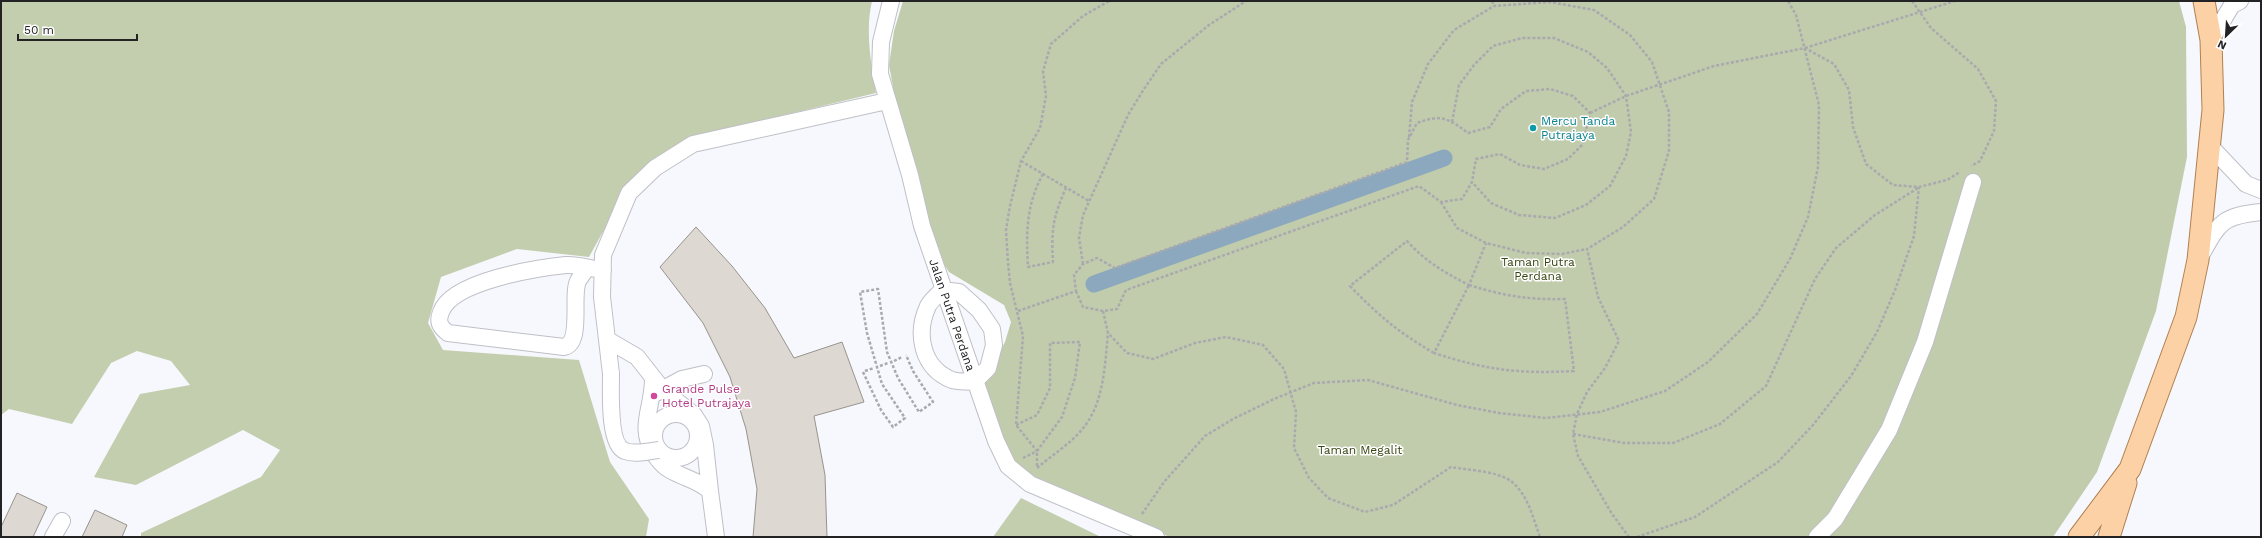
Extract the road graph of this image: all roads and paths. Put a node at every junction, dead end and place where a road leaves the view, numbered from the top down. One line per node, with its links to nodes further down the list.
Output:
1 (891, 1): 16 (street, Jalan Putra Perdana)
2 (1110, 1): 21 (path)
3 (1246, 1): 28 (path)
4 (1492, 1): 10 (path)
5 (1788, 1): 13 (path)
6 (1912, 1): 11 (path)
7 (1955, 1): 11 (path)
8 (2240, 1): 12 (street)
9 (2206, 2): 12 (main road)
10 (1494, 6): 14 (path); 19 (path)
11 (1920, 12): 13 (path); 25 (path)
12 (2211, 40): 20 (main road)
13 (1805, 48): 14 (path); 25 (path); 55 (path)
14 (1660, 85): 15 (path); 32 (path)
15 (1626, 96): 17 (path); 18 (path); 23 (path)
16 (887, 101): 36 (street); 38 (street, Jalan Putra Perdana)
17 (1590, 113): 18 (path); 23 (path)
18 (1452, 122): 19 (path)
19 (1408, 140): 34 (path)
20 (2210, 146): 27 (street); 33 (main road)
21 (1022, 161): 22 (path); 40 (path)
22 (1043, 174): 26 (path); 26 (path)
23 (1472, 182): 29 (path)
24 (1973, 182): 71 (street)
25 (1919, 187): 57 (path); 70 (path)
26 (1066, 188): 28 (path)
27 (2261, 190)
28 (1089, 201): 34 (path)
29 (1441, 202): 31 (path); 41 (path)
30 (2261, 212): 33 (street)
31 (1486, 243): 32 (path); 37 (path)
32 (1587, 249): 55 (path)
33 (2198, 260): 61 (main road)
34 (1083, 264): 39 (path)
35 (586, 269): 35 (street); 36 (street)
36 (603, 270): 43 (street)
37 (1469, 284): 44 (path); 44 (path); 44 (path)
38 (942, 290): 52 (street, Jalan Putra Perdana); 52 (street); 52 (street)
39 (1076, 291): 40 (path); 41 (path)
40 (1018, 311): 56 (path)
41 (1102, 311): 42 (path)
42 (1108, 333): 54 (path); 59 (path)
43 (608, 340): 53 (street); 58 (street, bridge)
44 (1434, 352)
45 (906, 355): 50 (path)
46 (902, 357): 47 (path)
47 (894, 361)
48 (888, 363): 49 (path)
49 (880, 366)
50 (874, 368)
51 (704, 374): 53 (street)
52 (974, 382): 60 (street, Jalan Putra Perdana)
53 (657, 388): 62 (street); 62 (street)
54 (1290, 393): 55 (path); 64 (path); 68 (path)
55 (1577, 414): 57 (path)
56 (1016, 425): 59 (path); 59 (path)
57 (1573, 434): 69 (path)
58 (659, 450)
59 (1037, 451): 60 (path)
60 (1008, 466): 64 (street, Jalan Putra Perdana)
61 (2130, 469): 72 (main road); 73 (main road)
62 (710, 491): 66 (street)
63 (62, 522): 65 (street)
64 (1133, 527): 67 (street, Jalan Putra Perdana)
65 (53, 537)
66 (716, 537)
67 (1156, 537)
68 (1540, 537)
69 (1629, 537)
70 (1637, 537)
71 (1817, 537)
72 (2079, 537)
73 (2109, 537)

